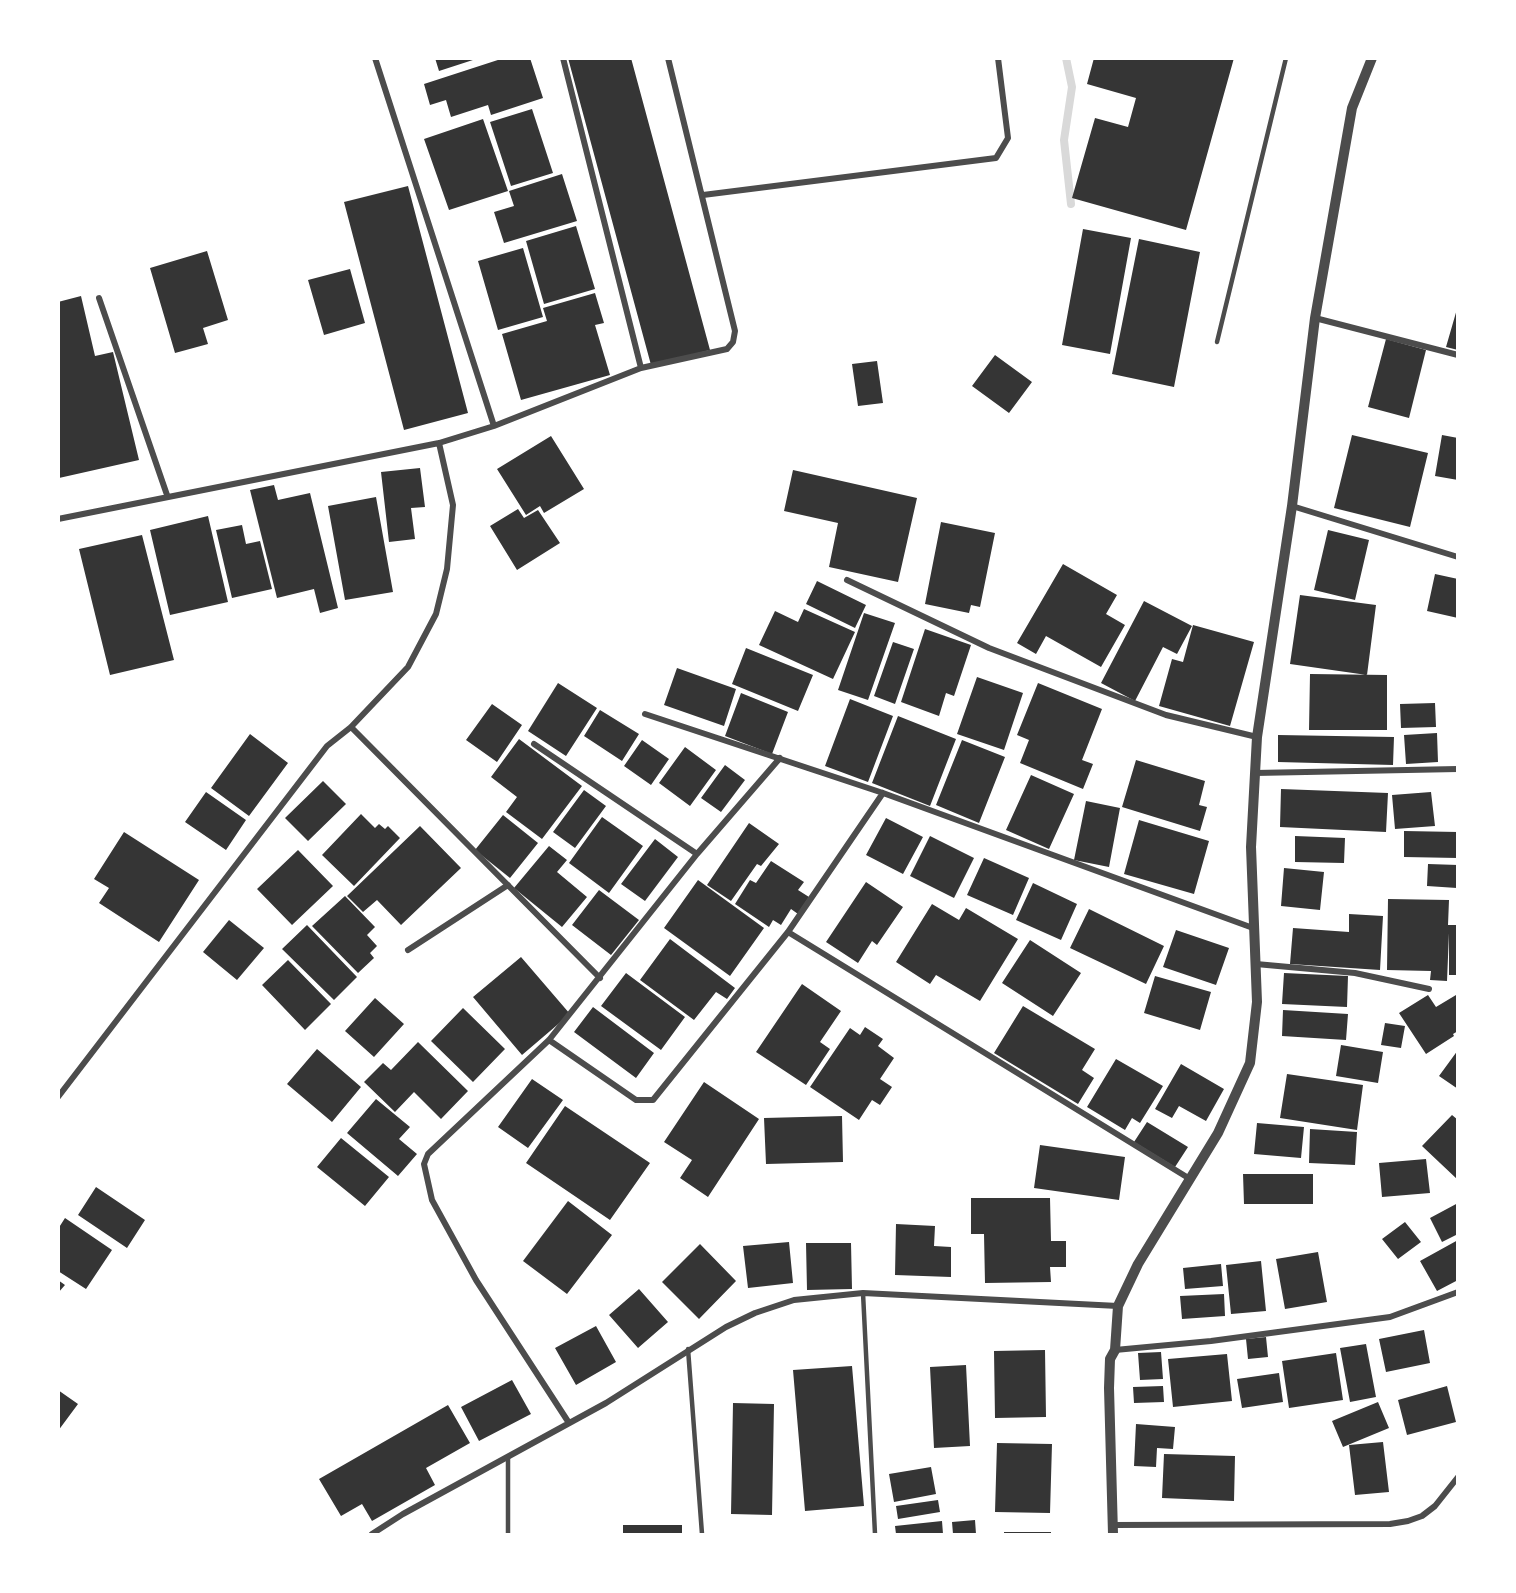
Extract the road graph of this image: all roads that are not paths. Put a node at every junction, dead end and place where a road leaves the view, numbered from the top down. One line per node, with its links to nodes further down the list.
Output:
1 (375, 58): 13 (street)
2 (563, 58): 12 (street)
3 (668, 58): 7 (street)
4 (998, 58): 7 (street)
5 (1286, 58): 10 (lane)
6 (1372, 58): 9 (street)
7 (703, 195): 12 (street)
8 (99, 298): 15 (street)
9 (1315, 318): 11 (street); 16 (street)
10 (1217, 342)
11 (1458, 356)
12 (641, 368): 13 (street)
13 (494, 426): 14 (street)
14 (440, 443): 15 (street); 21 (street)
15 (167, 495): 17 (street)
16 (1292, 506): 18 (street); 22 (street)
17 (58, 519)
18 (1458, 557)
19 (847, 580): 22 (street)
20 (645, 714): 24 (street)
21 (351, 727): 29 (street); 37 (street)
22 (1257, 737): 26 (street)
23 (534, 744): 28 (street)
24 (780, 758): 27 (street); 28 (street)
25 (1458, 769): 26 (street)
26 (1256, 773): 30 (street)
27 (883, 793): 30 (street); 31 (street)
28 (697, 854): 34 (street)
29 (508, 885): 32 (street); 34 (street)
30 (1253, 928): 33 (street)
31 (788, 932): 36 (street); 38 (street)
32 (408, 950)
33 (1256, 964): 35 (street); 38 (street)
34 (600, 978): 36 (street)
35 (1429, 988)
36 (549, 1040): 44 (street)
37 (58, 1097)
38 (1191, 1179): 41 (street)
39 (1458, 1292): 43 (street)
40 (863, 1293): 41 (street); 42 (street); 51 (lane)
41 (1118, 1306): 43 (street)
42 (688, 1349): 44 (street); 50 (lane)
43 (1115, 1350): 47 (street)
44 (569, 1423): 45 (street)
45 (508, 1458): 48 (street); 49 (lane)
46 (1458, 1477): 47 (street)
47 (1113, 1530)
48 (372, 1534)
49 (508, 1534)
50 (702, 1534)
51 (875, 1534)

